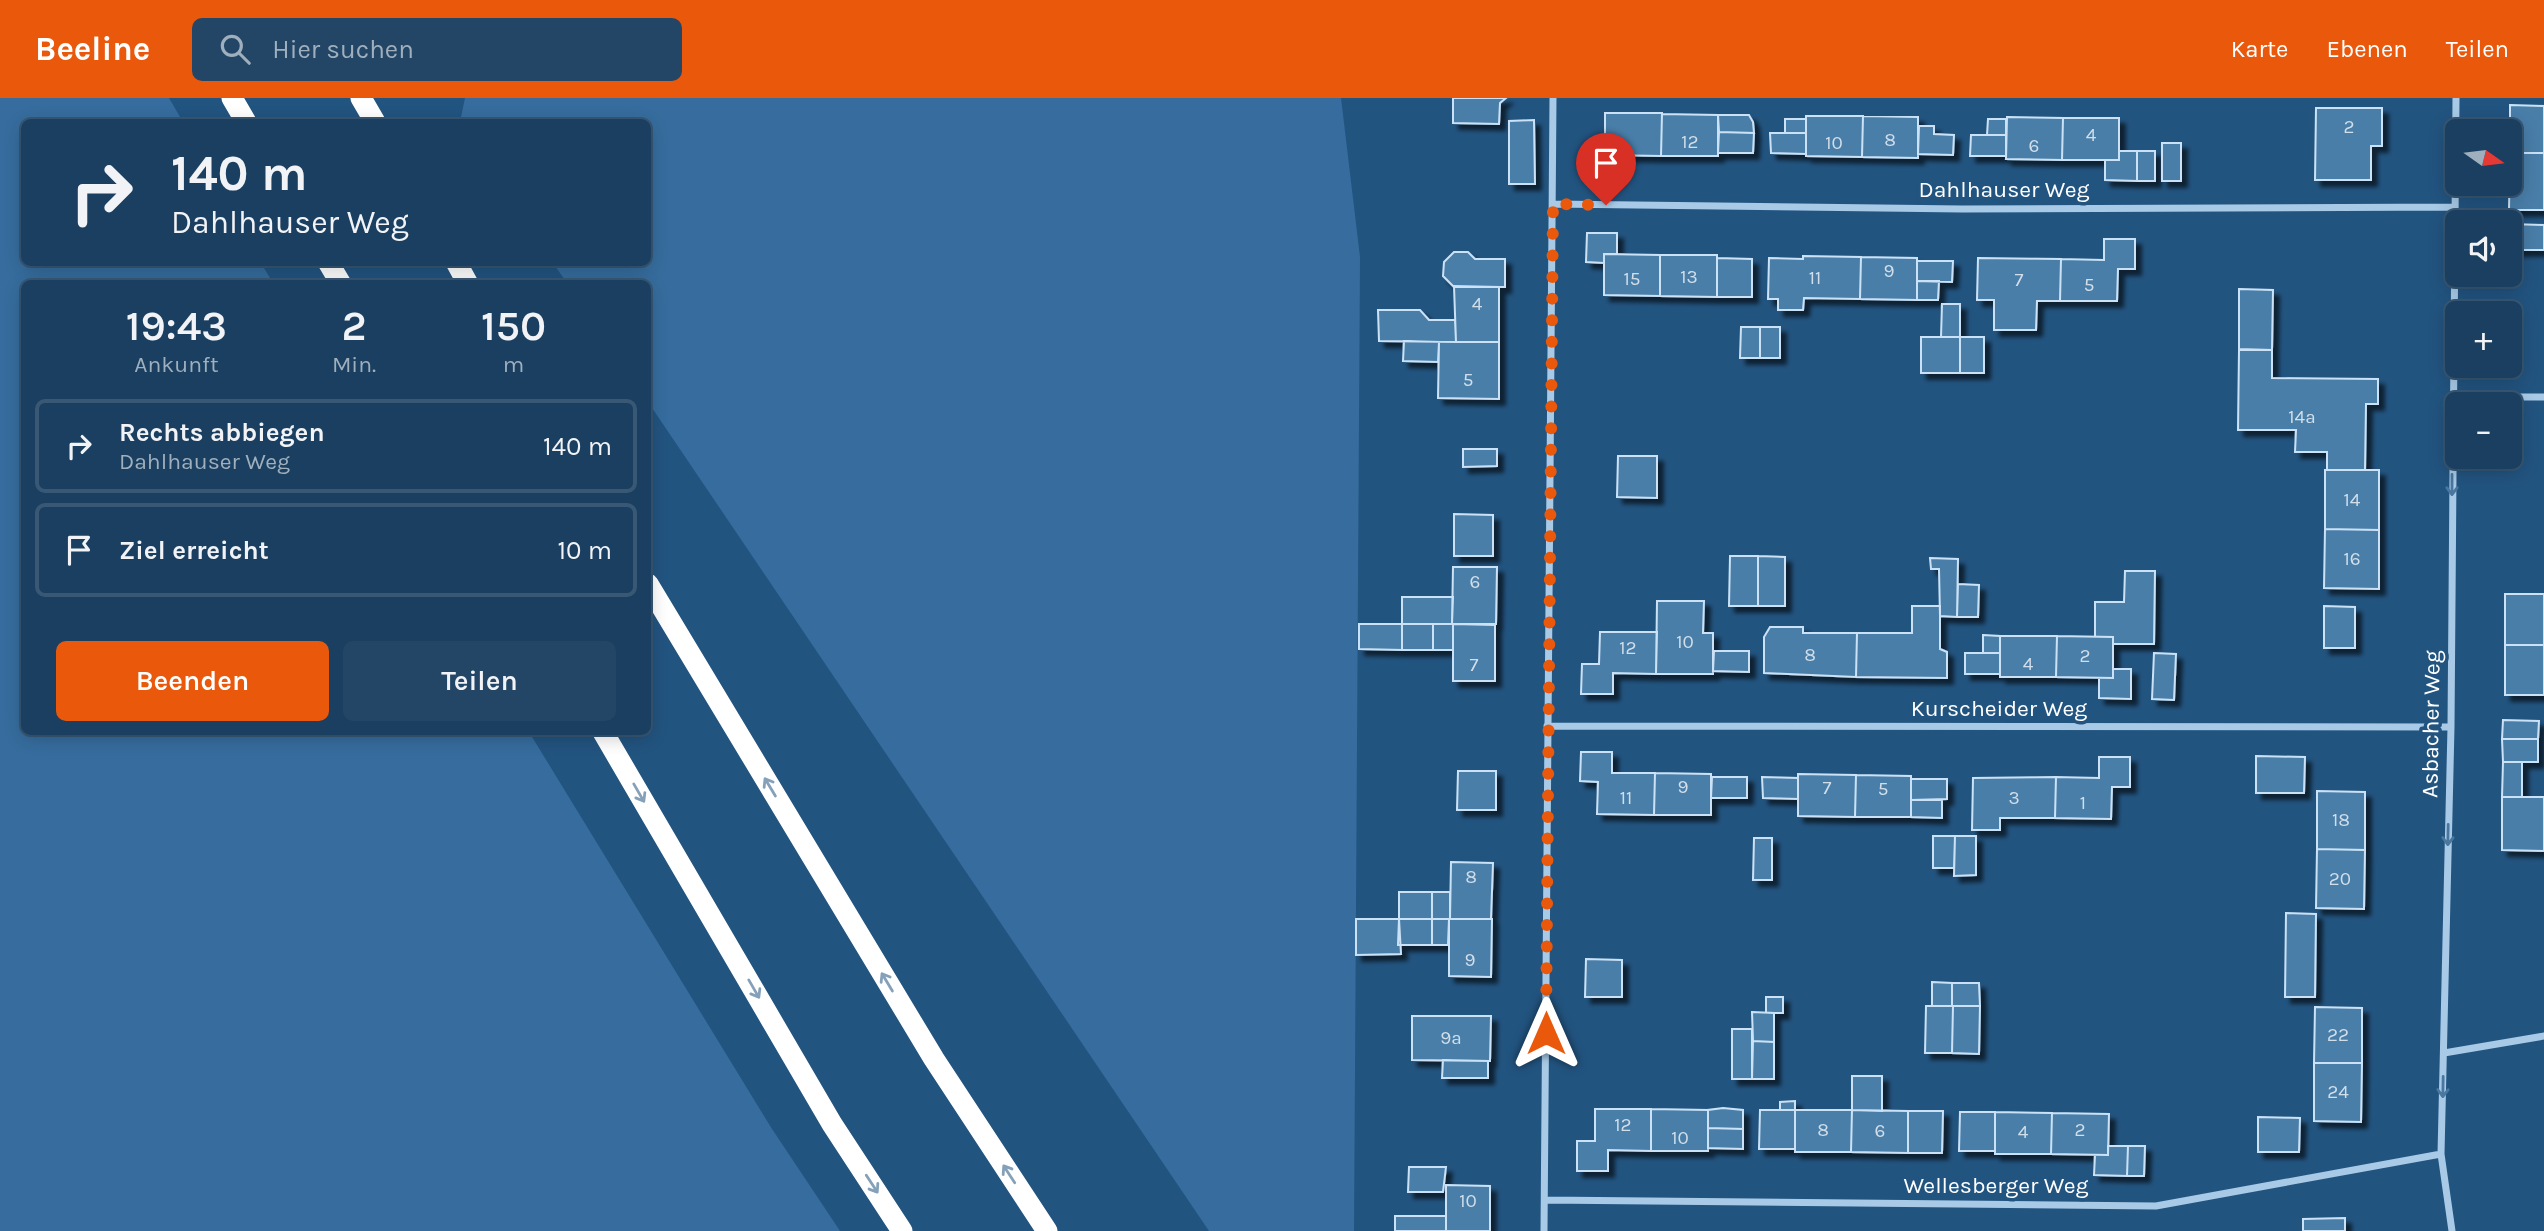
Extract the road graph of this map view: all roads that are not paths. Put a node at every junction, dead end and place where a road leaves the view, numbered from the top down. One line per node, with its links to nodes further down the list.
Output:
1 (232, 98): 5 (highway)
2 (361, 98): 6 (highway)
3 (1553, 98): 7 (street)
4 (2456, 98): 8 (street, Asbacher Weg)
5 (244, 119)
6 (373, 119)
7 (1553, 204): 8 (street, Dahlhauser Weg); 14 (street)
8 (2455, 207): 9 (street, Asbacher Weg)
9 (2453, 392)
10 (2522, 397): 11 (street)
11 (2544, 397)
12 (2453, 469): 15 (street, Asbacher Weg, one-way to 15)
13 (651, 589): 22 (highway, one-way to 13)
14 (1548, 726): 15 (street, Kurscheider Weg); 20 (street)
15 (2451, 727): 18 (street, Asbacher Weg, one-way to 18)
16 (605, 735): 21 (highway, one-way to 21)
17 (2544, 1036): 18 (street)
18 (2444, 1053): 19 (street, Asbacher Weg, one-way to 19)
19 (2441, 1154): 20 (street, Wellesberger Weg); 24 (street, Asbacher Weg)
20 (1545, 1200): 23 (street)
21 (902, 1231)
22 (1047, 1231)
23 (1544, 1231)
24 (2452, 1231)

